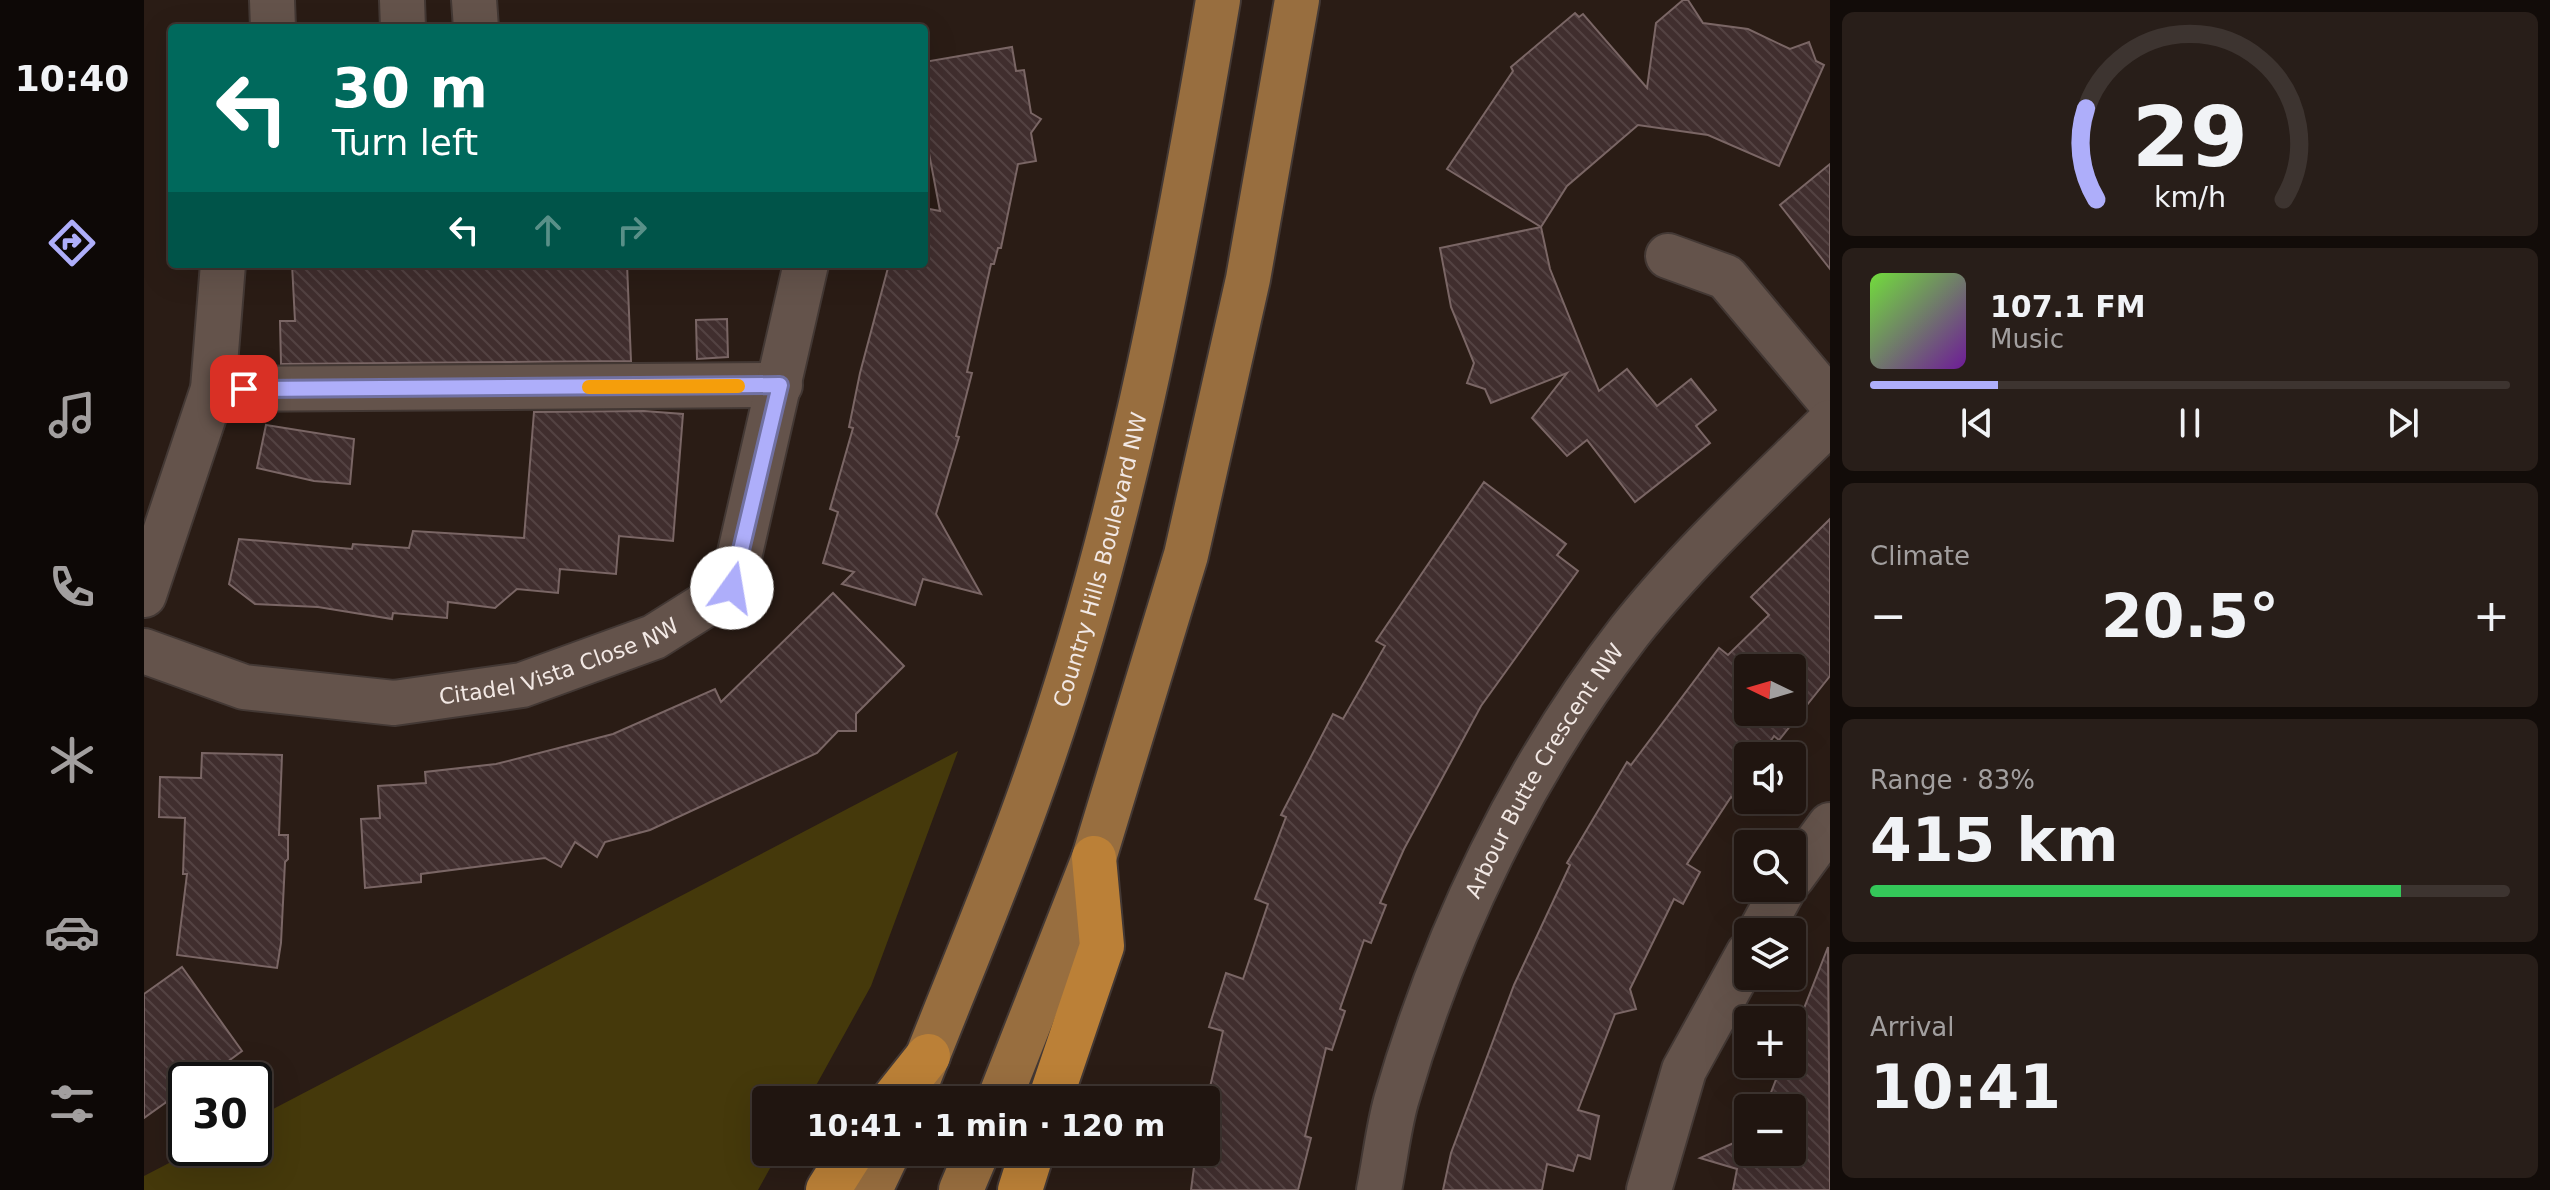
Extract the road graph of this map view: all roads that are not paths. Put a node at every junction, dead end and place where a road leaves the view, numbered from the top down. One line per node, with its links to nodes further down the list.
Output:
1 (272, 0): 6 (street)
2 (402, 0): 7 (street)
3 (474, 0): 8 (street)
4 (1218, 0): 22 (main road, Country Hills Boulevard NW)
5 (1297, 0): 19 (main road)
6 (273, 24)
7 (403, 24)
8 (476, 24)
9 (1668, 256): 14 (street)
10 (223, 268): 13 (street)
11 (805, 268): 12 (street, Citadel Vista Close NW)
12 (780, 385): 13 (street); 17 (street, Citadel Vista Close NW)
13 (213, 389): 16 (street)
14 (1830, 401)
15 (1830, 422): 35 (street, Arbour Butte Crescent NW)
16 (144, 595)
17 (144, 651)
18 (1830, 825): 20 (street)
19 (1094, 858): 25 (main road); 26 (highway)
20 (1806, 858)
21 (1734, 979): 36 (street)
22 (928, 1056): 23 (highway); 24 (main road, Country Hills Boulevard NW)
23 (904, 1086)
24 (916, 1086)
25 (1004, 1086)
26 (1055, 1086)
27 (843, 1166): 31 (highway)
28 (881, 1166): 32 (main road)
29 (971, 1166): 33 (main road)
30 (1028, 1166): 34 (highway)
31 (828, 1190)
32 (870, 1190)
33 (961, 1190)
34 (1020, 1190)
35 (1379, 1190)
36 (1649, 1190)

